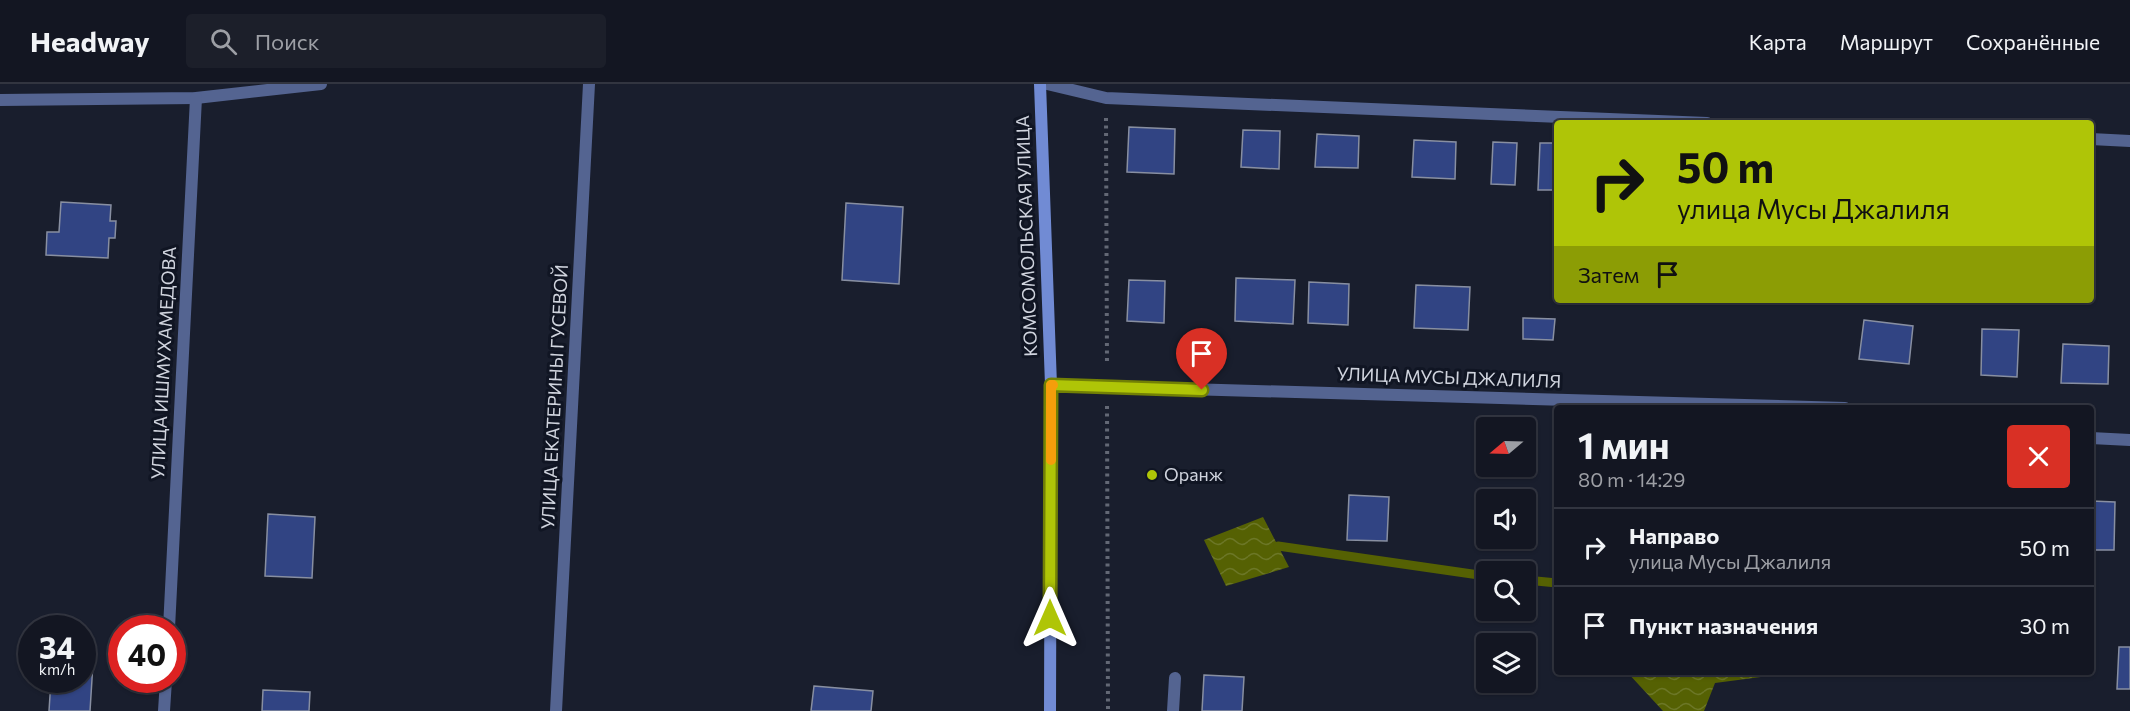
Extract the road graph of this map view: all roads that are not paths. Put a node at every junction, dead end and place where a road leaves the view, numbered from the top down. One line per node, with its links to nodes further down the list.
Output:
1 (307, 84): 2 (street); 6 (street)
2 (321, 84)
3 (588, 84): 19 (street, УЛИЦА ЕКАТЕРИНЫ ГУСЕВОЙ)
4 (1040, 84): 11 (street, КОМСОМОЛЬСКАЯ УЛИЦА)
5 (1047, 84): 8 (street)
6 (196, 98): 7 (street); 15 (street, УЛИЦА ИШМУХАМЕДОВА)
7 (0, 100)
8 (1635, 120)
9 (2094, 139): 10 (street)
10 (2130, 141)
11 (1051, 385): 12 (street, УЛИЦА МУСЫ ДЖАЛИЛЯ); 20 (street, КОМСОМОЛЬСКАЯ УЛИЦА)
12 (1741, 405)
13 (2094, 438): 14 (street)
14 (2130, 440)
15 (170, 615)
16 (1175, 678): 21 (street)
17 (166, 693): 18 (street)
18 (165, 711)
19 (556, 711)
20 (1050, 711)
21 (1173, 711)

